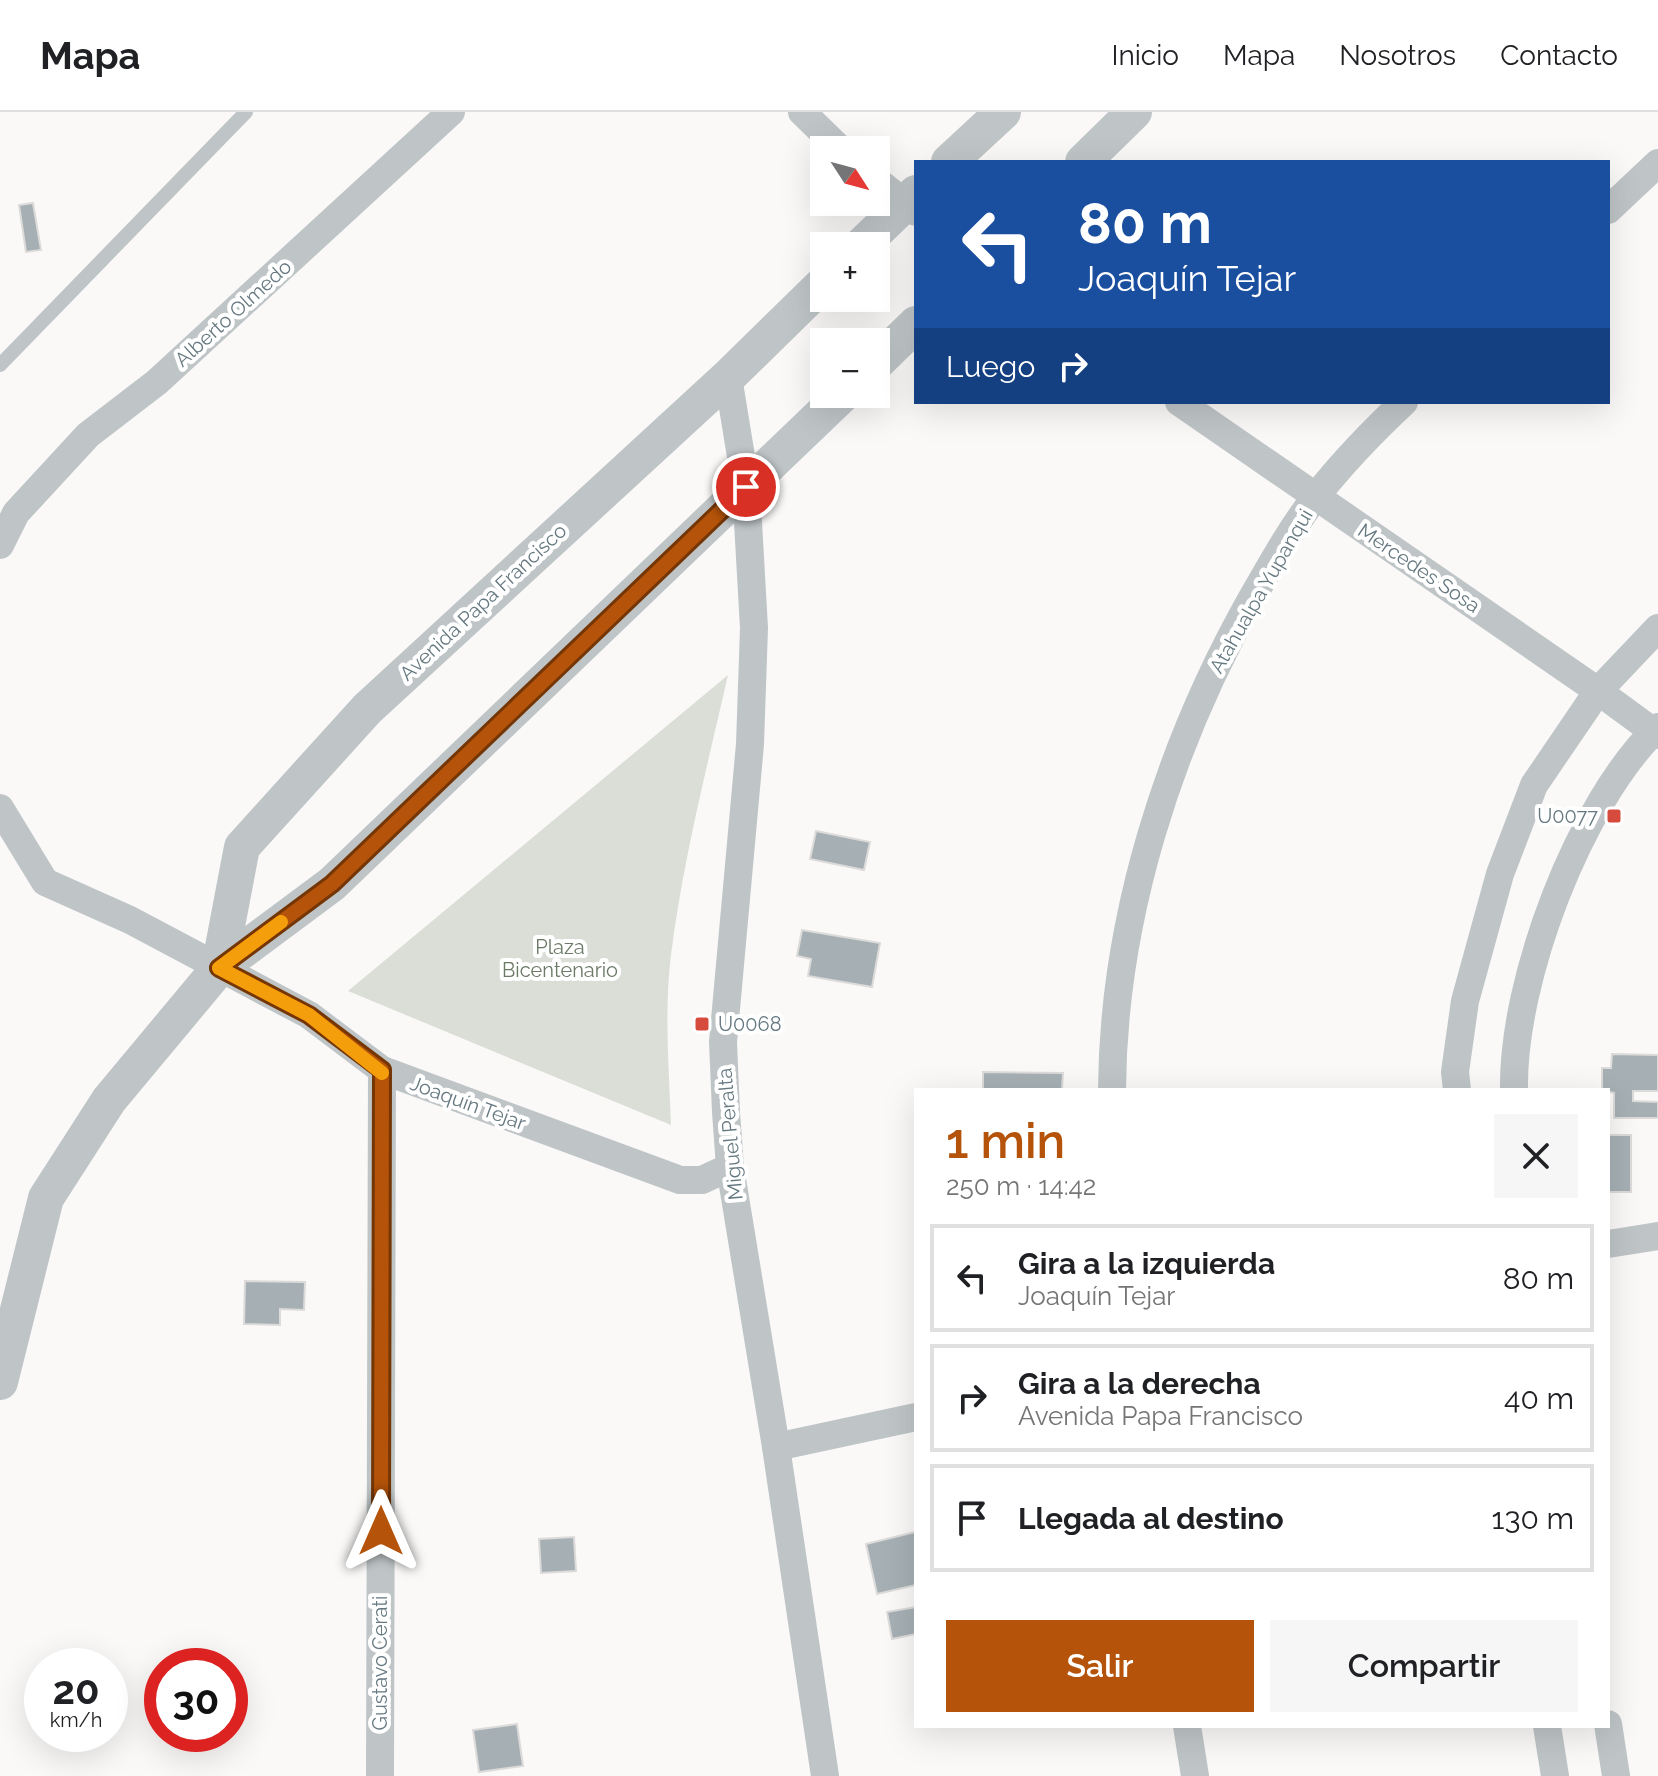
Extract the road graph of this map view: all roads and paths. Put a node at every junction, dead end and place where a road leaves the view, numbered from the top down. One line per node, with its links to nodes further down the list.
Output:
1 (246, 112): 17 (lane)
2 (451, 112): 24 (street, Alberto Olmedo)
3 (802, 112): 6 (street)
4 (1003, 112): 7 (street)
5 (1134, 112): 8 (street)
6 (827, 136)
7 (951, 160)
8 (1085, 160)
9 (1658, 163): 12 (street)
10 (890, 189): 11 (street)
11 (912, 203): 13 (street)
12 (1610, 208)
13 (878, 232)
14 (810, 297): 18 (street, Avenida Papa Francisco)
15 (914, 326): 16 (street)
16 (890, 349)
17 (0, 365)
18 (728, 377): 22 (street, Miguel Peralta); 31 (street, Avenida Papa Francisco)
19 (1182, 404): 23 (street, Mercedes Sosa)
20 (1402, 404): 23 (street, Atahualpa Yupanqui)
21 (828, 408): 22 (street, Avenida Papa Francisco)
22 (746, 487): 31 (street, Avenida Papa Francisco); 36 (street, Miguel Peralta)
23 (1315, 497): 26 (street, Mercedes Sosa); 33 (street, Atahualpa Yupanqui)
24 (0, 545)
25 (1658, 628): 26 (street)
26 (1598, 691): 27 (street, Mercedes Sosa); 34 (street)
27 (1656, 731): 35 (street)
28 (0, 808): 30 (street, Joaquín Tejar)
29 (0, 834): 30 (lane)
30 (24, 852): 31 (street, Joaquín Tejar)
31 (219, 968): 32 (street, Joaquín Tejar); 39 (street, Avenida Papa Francisco)
32 (382, 1070): 36 (street, Joaquín Tejar); 45 (street, Gustavo Cerati)
33 (1112, 1088)
34 (1457, 1088)
35 (1514, 1088)
36 (730, 1167): 41 (street, Miguel Peralta)
37 (1658, 1236): 38 (street)
38 (1610, 1244)
39 (0, 1382)
40 (914, 1417): 41 (street)
41 (776, 1447): 46 (street, Miguel Peralta)
42 (1187, 1728): 47 (street)
43 (1547, 1728): 48 (street)
44 (1609, 1728): 49 (street)
45 (380, 1776)
46 (825, 1776)
47 (1195, 1776)
48 (1555, 1776)
49 (1616, 1776)

